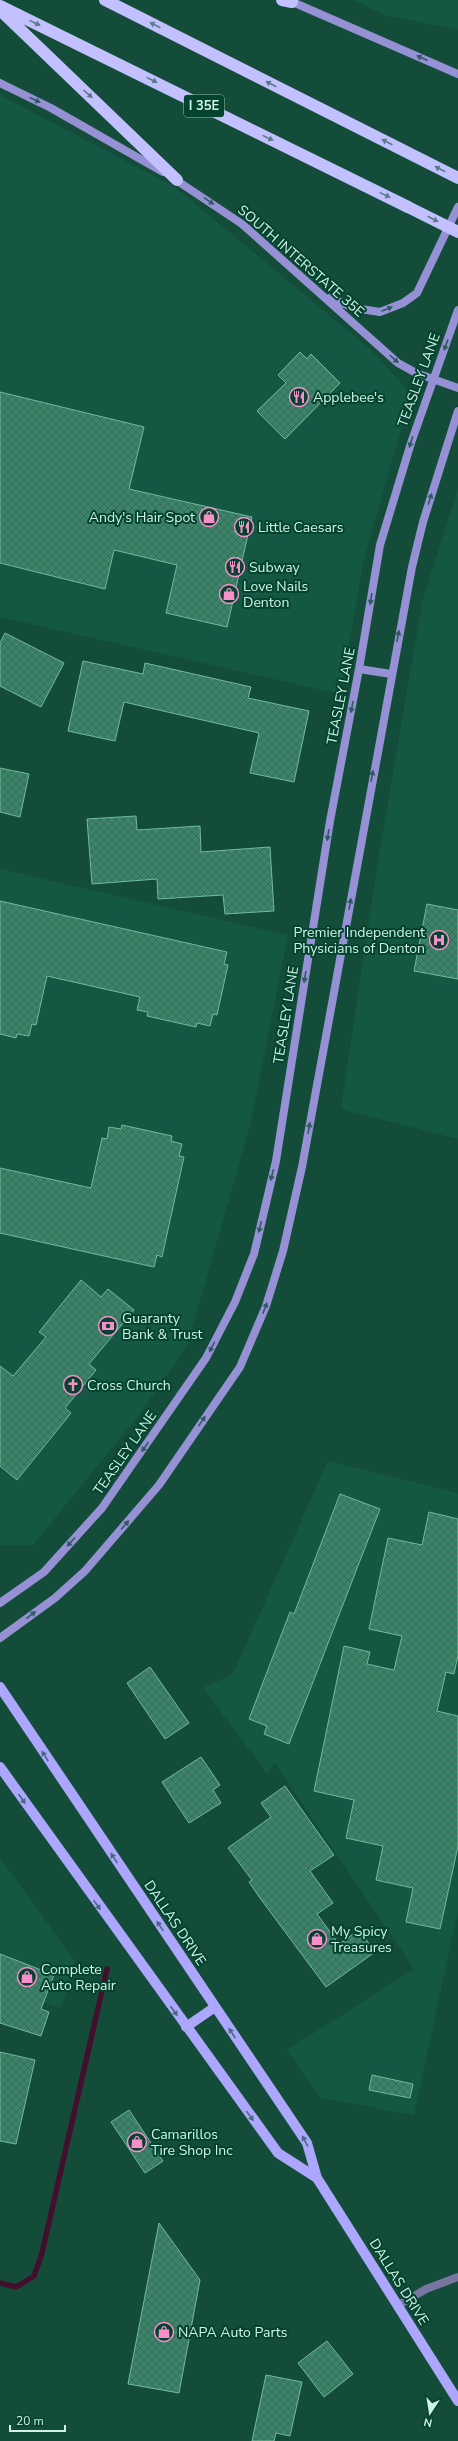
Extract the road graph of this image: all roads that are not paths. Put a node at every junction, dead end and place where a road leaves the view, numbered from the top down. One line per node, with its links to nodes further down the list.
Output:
1 (104, 0): 7 (highway, one-way to 1)
2 (287, 1): 5 (main road, one-way to 2)
3 (0, 6): 10 (highway, I 35E, one-way to 10, bridge)
4 (0, 10): 8 (highway, one-way to 8)
5 (458, 74)
6 (0, 83): 8 (main road, SOUTH INTERSTATE 35E, one-way to 8)
7 (458, 178)
8 (177, 180): 11 (main road, SOUTH INTERSTATE 35E, one-way to 11)
9 (458, 206): 11 (main road, one-way to 9)
10 (458, 232)
11 (324, 295): 13 (main road, SOUTH INTERSTATE 35E, one-way to 13)
12 (458, 310): 13 (main road, TEASLEY LANE, one-way to 13)
13 (434, 379): 14 (main road, SOUTH INTERSTATE 35E); 16 (main road, TEASLEY LANE, one-way to 16)
14 (458, 388)
15 (458, 411): 17 (main road, one-way to 15)
16 (359, 669): 17 (main road); 18 (main road, TEASLEY LANE, one-way to 18)
17 (391, 674): 19 (main road, one-way to 17)
18 (0, 1603)
19 (0, 1638)
20 (0, 1687): 22 (main road, DALLAS DRIVE, one-way to 20)
21 (0, 1767): 23 (main road, DALLAS DRIVE, one-way to 23)
22 (215, 2007): 23 (main road); 24 (main road, DALLAS DRIVE, one-way to 22)
23 (186, 2027): 24 (main road, DALLAS DRIVE, one-way to 24)
24 (317, 2178): 26 (main road, DALLAS DRIVE)
25 (458, 2277): 26 (street)
26 (397, 2306): 27 (main road, DALLAS DRIVE)
27 (458, 2401)

